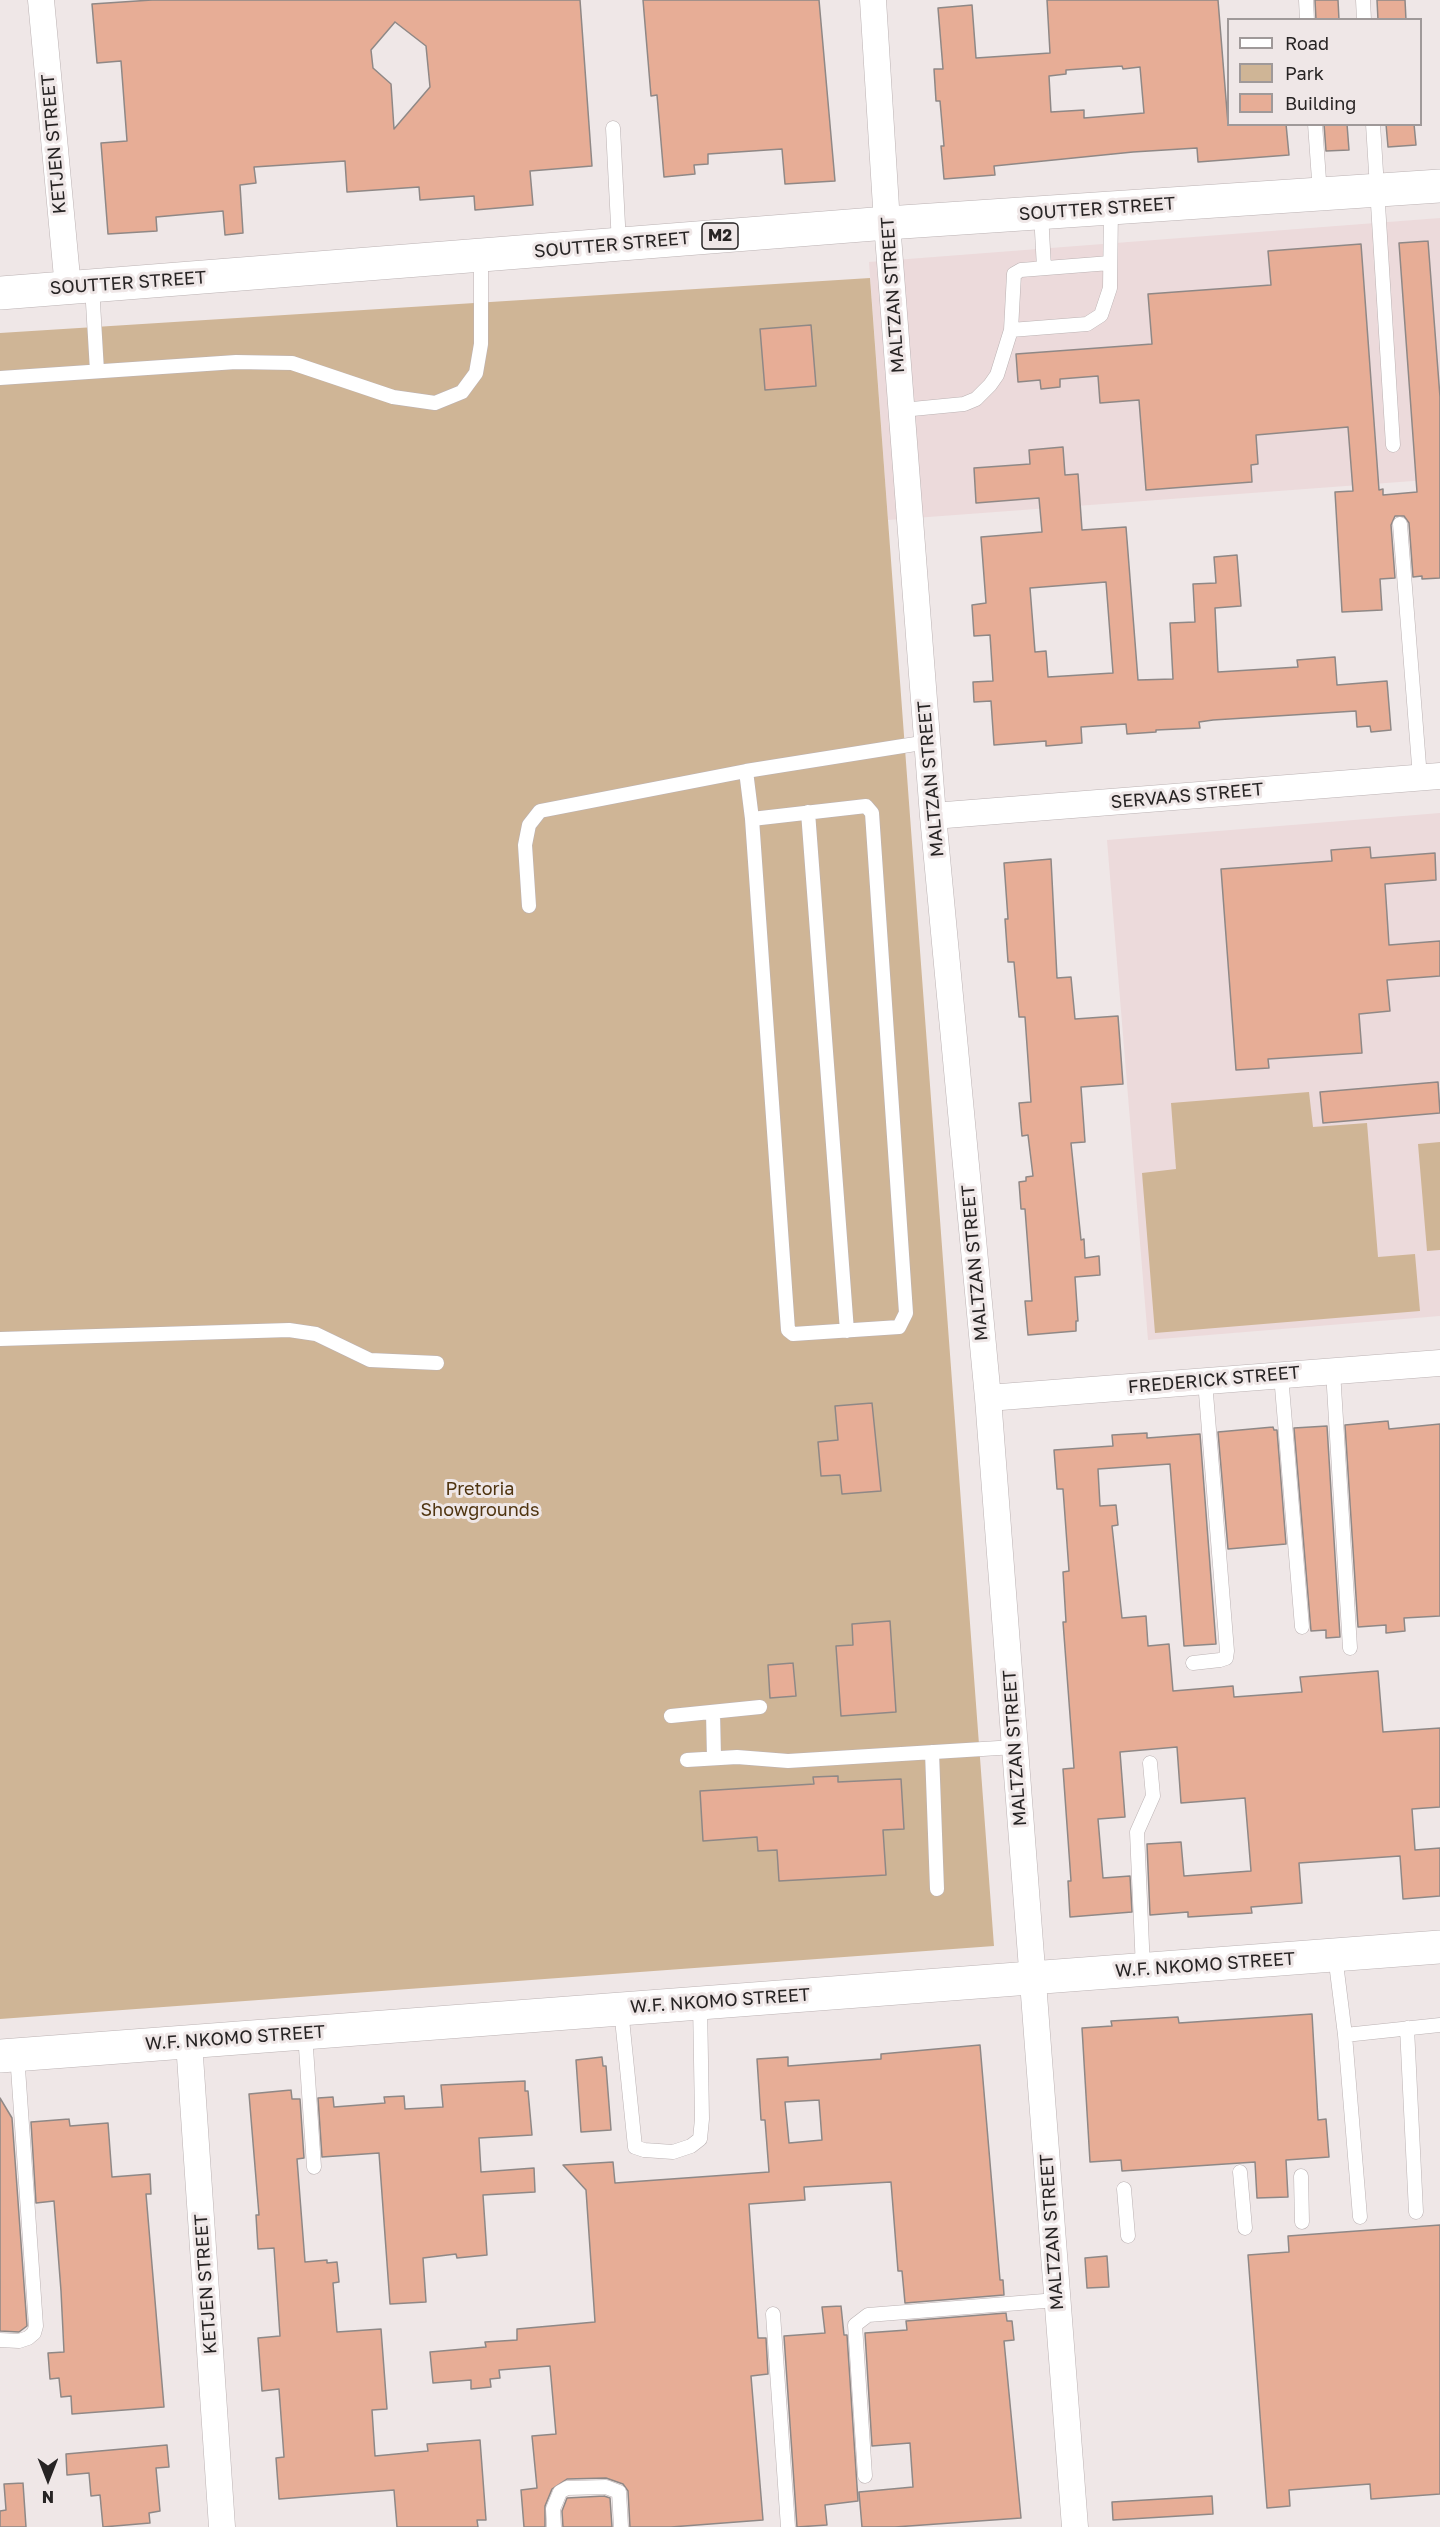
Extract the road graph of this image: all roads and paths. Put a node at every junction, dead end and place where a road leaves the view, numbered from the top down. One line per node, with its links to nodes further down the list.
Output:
1 (41, 0): 20 (street, KETJEN STREET)
2 (873, 0): 15 (street, MALTZAN STREET)
3 (1306, 0): 5 (lane)
4 (1363, 0): 6 (lane)
5 (1307, 18)
6 (1364, 18)
7 (1315, 126): 12 (lane)
8 (1372, 126): 11 (lane)
9 (614, 128): 16 (lane)
10 (1440, 186): 11 (main road, SOUTTER STREET / M2)
11 (1378, 190): 12 (main road, SOUTTER STREET / M2); 26 (lane)
12 (1320, 194): 13 (main road, SOUTTER STREET / M2)
13 (1111, 208): 14 (main road, SOUTTER STREET / M2); 18 (lane)
14 (1041, 213): 15 (main road, SOUTTER STREET / M2); 19 (lane)
15 (887, 223): 16 (main road, SOUTTER STREET / M2); 25 (street, MALTZAN STREET)
16 (619, 244): 17 (main road, SOUTTER STREET / M2)
17 (481, 256): 20 (main road, SOUTTER STREET / M2); 23 (lane)
18 (1110, 263): 19 (lane); 22 (lane)
19 (1044, 268): 22 (lane)
20 (80, 287): 21 (main road, SOUTTER STREET / M2); 23 (lane)
21 (0, 293)
22 (1011, 330): 25 (lane)
23 (97, 371): 24 (lane)
24 (0, 378)
25 (902, 410): 28 (street, MALTZAN STREET)
26 (1393, 445)
27 (1400, 524): 30 (lane)
28 (928, 742): 29 (lane); 32 (street, MALTZAN STREET)
29 (746, 771): 33 (lane); 34 (lane)
30 (1430, 777): 32 (street, SERVAAS STREET)
31 (808, 812): 33 (lane); 35 (lane); 35 (lane)
32 (933, 816): 42 (street, MALTZAN STREET)
33 (752, 819): 35 (lane)
34 (529, 906)
35 (847, 1331)
36 (0, 1339): 38 (lane)
37 (1440, 1362): 39 (street, FREDERICK STREET)
38 (437, 1363)
39 (1333, 1371): 40 (street, FREDERICK STREET); 44 (lane)
40 (1281, 1375): 41 (street, FREDERICK STREET); 43 (lane)
41 (1205, 1381): 42 (street, FREDERICK STREET); 45 (lane)
42 (988, 1398): 49 (street, MALTZAN STREET)
43 (1302, 1627)
44 (1350, 1648)
45 (1193, 1663)
46 (760, 1707): 47 (lane)
47 (713, 1712): 48 (lane); 51 (lane)
48 (671, 1716)
49 (1015, 1747): 50 (lane); 58 (street, MALTZAN STREET)
50 (932, 1752): 51 (lane); 54 (lane)
51 (714, 1758): 52 (lane)
52 (687, 1760)
53 (1150, 1763): 57 (lane)
54 (937, 1889)
55 (1440, 1947): 56 (main road, W.F. NKOMO STREET)
56 (1335, 1955): 57 (main road, W.F. NKOMO STREET); 64 (lane)
57 (1143, 1969): 58 (main road, W.F. NKOMO STREET)
58 (1032, 1978): 59 (main road, W.F. NKOMO STREET); 76 (street, MALTZAN STREET)
59 (700, 2002): 60 (main road, W.F. NKOMO STREET); 60 (lane)
60 (621, 2009): 63 (main road, W.F. NKOMO STREET)
61 (1440, 2025): 62 (lane)
62 (1407, 2028): 64 (lane); 71 (lane)
63 (305, 2033): 65 (main road, W.F. NKOMO STREET); 67 (lane)
64 (1345, 2035): 72 (lane)
65 (189, 2042): 66 (main road, W.F. NKOMO STREET); 80 (street, KETJEN STREET)
66 (9, 2055): 78 (lane)
67 (314, 2167)
68 (1240, 2172): 74 (lane)
69 (1301, 2176): 73 (lane)
70 (1124, 2189): 75 (lane)
71 (1416, 2212)
72 (1360, 2217)
73 (1302, 2222)
74 (1245, 2228)
75 (1128, 2236)
76 (1057, 2300): 79 (lane); 84 (street, MALTZAN STREET)
77 (773, 2314): 83 (lane)
78 (0, 2340)
79 (865, 2476)
80 (222, 2527)
81 (555, 2527): 82 (lane)
82 (621, 2527)
83 (788, 2527)
84 (1075, 2527)

